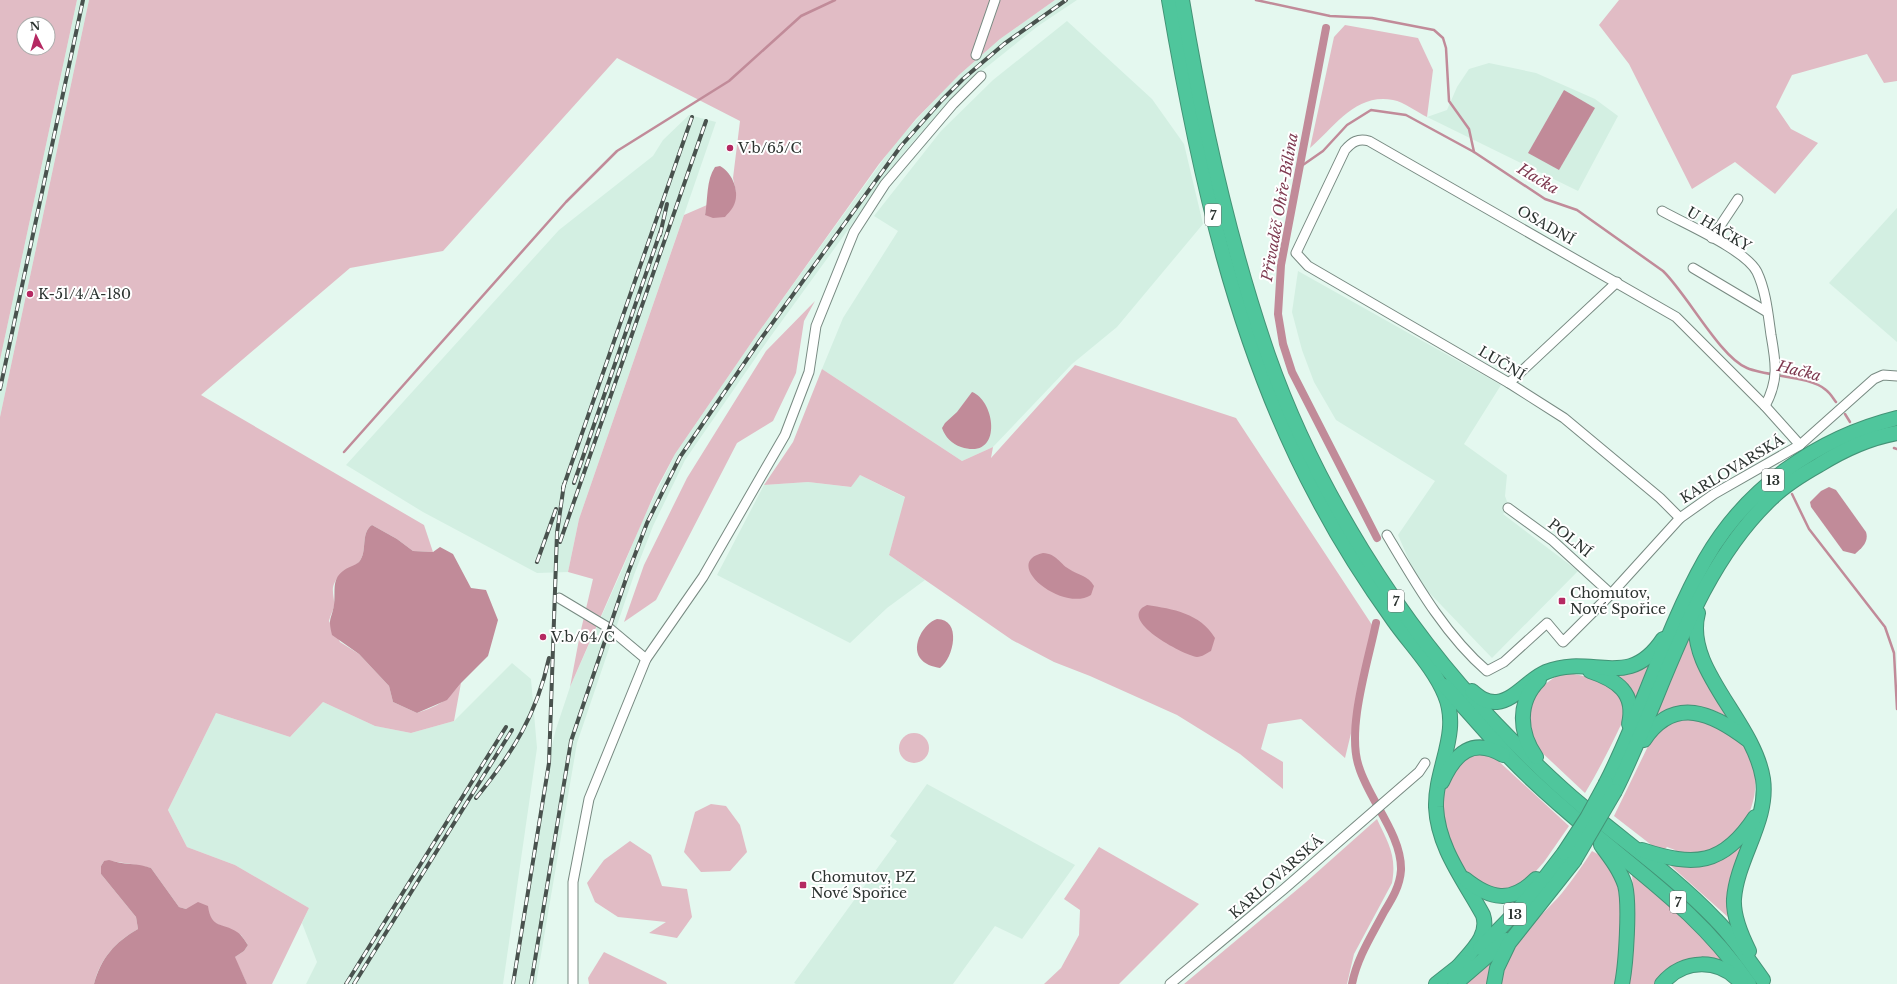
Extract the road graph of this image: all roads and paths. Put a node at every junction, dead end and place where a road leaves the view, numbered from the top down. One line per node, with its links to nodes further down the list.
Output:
1 (995, 0): 4 (street)
2 (1169, 0): 17 (highway, 7)
3 (1182, 0): 17 (highway, 7)
4 (976, 55)
5 (981, 76): 27 (street)
6 (1738, 199): 8 (street)
7 (1662, 211): 8 (street, U HAČKY)
8 (1712, 238): 12 (street, U HAČKY)
9 (1296, 253): 11 (street, OSADNÍ); 14 (street, LUČNÍ)
10 (1693, 268): 12 (street)
11 (1617, 282): 14 (street); 15 (street, OSADNÍ)
12 (1767, 312): 15 (street, U HAČKY)
13 (1897, 376): 19 (street, KARLOVARSKÁ)
14 (1509, 383): 21 (street, LUČNÍ)
15 (1765, 406): 19 (street, OSADNÍ)
16 (1897, 418): 26 (highway, 13)
17 (1288, 421): 29 (highway, 7); 30 (highway, 7)
18 (1897, 433): 23 (highway, 13)
19 (1800, 445): 21 (street, KARLOVARSKÁ)
20 (1508, 508): 24 (street, POLNÍ)
21 (1680, 518): 24 (street, KARLOVARSKÁ)
22 (1387, 535): 24 (street, KARLOVARSKÁ)
23 (1706, 586): 31 (highway); 35 (highway, 13)
24 (1611, 594)
25 (559, 598): 27 (street)
26 (1678, 615): 28 (highway); 32 (highway, 13)
27 (646, 659): 47 (street)
28 (1562, 668): 30 (highway); 32 (highway); 36 (highway)
29 (1430, 670): 33 (highway, 7); 38 (highway)
30 (1453, 676): 36 (highway, 7)
31 (1750, 741): 35 (highway); 39 (highway)
32 (1622, 751): 37 (highway, 13)
33 (1511, 759): 38 (highway); 40 (highway, 7)
34 (1425, 763): 48 (street, KARLOVARSKÁ)
35 (1628, 764): 37 (highway, 13)
36 (1552, 779): 41 (highway, 7)
37 (1610, 787): 42 (highway, 13, bridge)
38 (1436, 805): 43 (highway)
39 (1762, 807): 41 (highway); 46 (highway)
40 (1593, 833): 52 (highway); 55 (highway, 7)
41 (1632, 846): 46 (highway, 7)
42 (1569, 857): 43 (highway); 44 (highway, 13); 45 (highway, 13)
43 (1460, 876): 45 (highway)
44 (1529, 917): 50 (highway, 13); 51 (highway)
45 (1458, 967): 49 (highway, 13)
46 (1764, 982)
47 (573, 984)
48 (1170, 984)
49 (1436, 984)
50 (1455, 984)
51 (1494, 984)
52 (1622, 984)
53 (1662, 984): 54 (highway)
54 (1742, 984)
55 (1749, 984)

